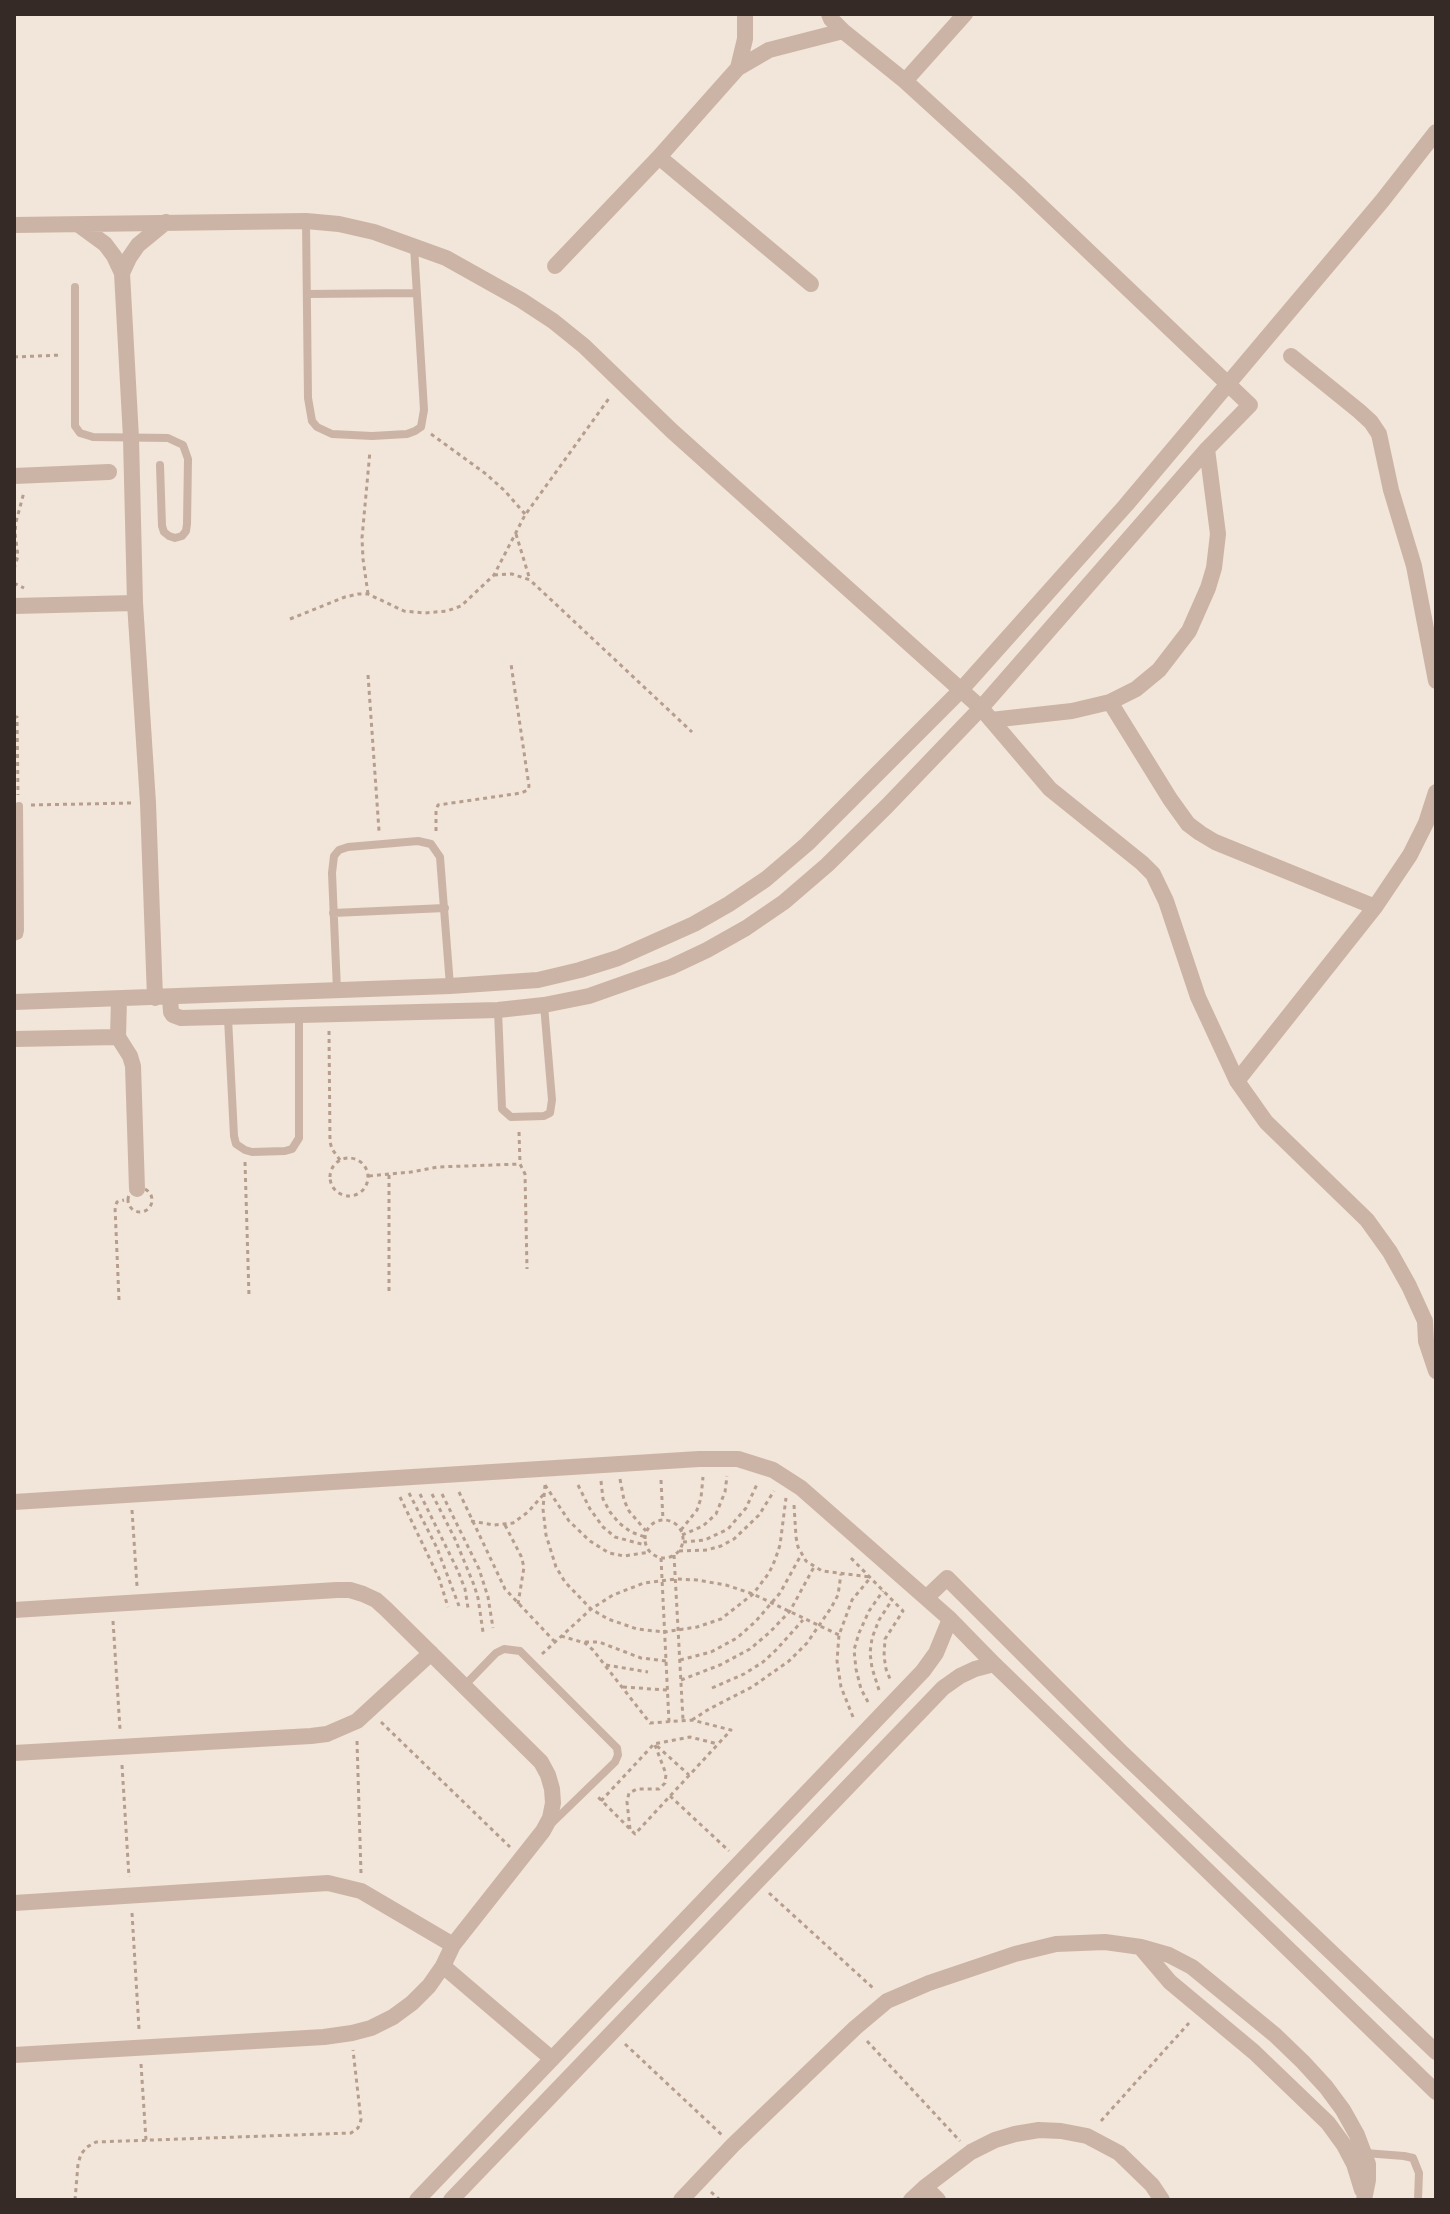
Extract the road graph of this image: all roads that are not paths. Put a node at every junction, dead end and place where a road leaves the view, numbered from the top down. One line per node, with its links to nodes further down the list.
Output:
1 (745, 14): 4 (street)
2 (965, 14): 5 (street)
3 (829, 19): 4 (street); 5 (street)
4 (738, 68): 7 (street)
5 (905, 81): 20 (street)
6 (1436, 132): 20 (street)
7 (659, 157): 13 (street); 15 (street)
8 (306, 221): 9 (street); 12 (street); 18 (lane)
9 (166, 222): 10 (street); 14 (street)
10 (77, 224): 11 (street); 14 (street)
11 (14, 225)
12 (414, 246): 17 (lane); 29 (street)
13 (555, 266)
14 (122, 273): 21 (street)
15 (811, 284)
16 (75, 287): 21 (lane)
17 (417, 293): 18 (lane); 18 (lane)
18 (307, 294)
19 (1291, 356): 28 (street)
20 (1228, 383): 22 (street); 29 (street)
21 (131, 438): 23 (lane); 26 (street)
22 (1207, 449): 30 (street); 31 (street)
23 (160, 465)
24 (109, 472): 25 (street)
25 (22, 476)
26 (135, 603): 27 (street); 40 (street)
27 (14, 606)
28 (1436, 681)
29 (960, 691): 31 (street); 38 (street)
30 (1110, 702): 31 (street); 34 (street)
31 (986, 714): 43 (street); 49 (street)
32 (1436, 792): 34 (street)
33 (19, 806): 37 (lane)
34 (1375, 907): 49 (street)
35 (445, 908): 36 (lane); 36 (lane); 38 (lane)
36 (333, 913): 39 (lane)
37 (14, 937)
38 (450, 986): 39 (street)
39 (337, 991): 40 (street)
40 (162, 998): 41 (street); 46 (street)
41 (119, 999): 42 (street); 47 (street)
42 (14, 1002)
43 (544, 1005): 44 (street); 44 (lane)
44 (498, 1010): 45 (street)
45 (299, 1016): 46 (street); 46 (lane)
46 (228, 1018)
47 (118, 1037): 48 (street); 50 (street)
48 (14, 1039)
49 (1237, 1081): 51 (street)
50 (132, 1194)
51 (1436, 1371)
52 (14, 1502): 53 (street)
53 (926, 1598): 55 (street); 67 (street)
54 (14, 1610): 56 (street)
55 (950, 1619): 57 (street); 58 (street)
56 (431, 1653): 59 (street); 61 (street)
57 (994, 1664): 60 (street); 70 (street)
58 (923, 1671): 60 (street); 69 (street)
59 (464, 1686): 62 (street); 62 (lane)
60 (943, 1688): 74 (street)
61 (14, 1753)
62 (543, 1831): 64 (street)
63 (14, 1903): 64 (street)
64 (453, 1945): 66 (street)
65 (1141, 1947): 71 (street); 75 (street); 79 (street)
66 (443, 1966): 68 (street); 69 (street)
67 (1436, 2052)
68 (14, 2055)
69 (552, 2059): 73 (street)
70 (1436, 2092)
71 (1364, 2152): 79 (street); 80 (lane)
72 (925, 2187): 76 (street); 77 (street); 78 (street)
73 (417, 2200)
74 (451, 2200)
75 (681, 2200)
76 (911, 2200)
77 (938, 2200)
78 (1162, 2200)
79 (1364, 2200)
80 (1418, 2200)

